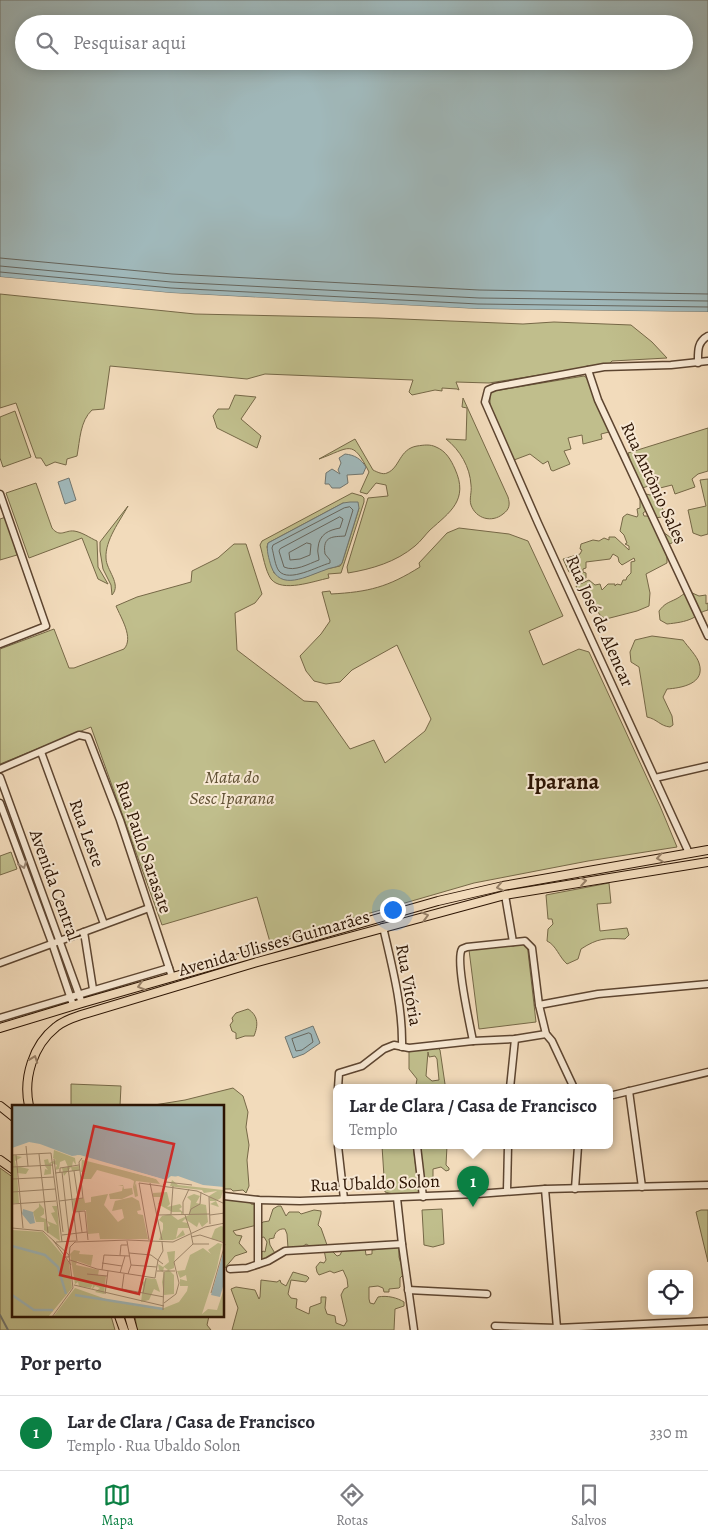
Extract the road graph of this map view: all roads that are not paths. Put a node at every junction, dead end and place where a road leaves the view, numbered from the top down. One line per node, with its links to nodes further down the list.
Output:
1 (708, 336): 3 (street)
2 (708, 361): 3 (street)
3 (698, 363): 4 (street)
4 (588, 370): 6 (street, Rua Antônio Sales); 13 (street, Rua José de Alencar)
5 (0, 494): 8 (street)
6 (706, 626): 7 (street, Rua Antônio Sales)
7 (708, 636)
8 (1, 642)
9 (41, 752): 11 (street); 21 (street, Rua Paulo Sarasate); 23 (street, Rua Leste)
10 (708, 766): 13 (street)
11 (0, 769)
12 (0, 777): 14 (street, Avenida Central)
13 (655, 778): 17 (street, Rua José de Alencar)
14 (3, 797): 20 (street, Avenida Central)
15 (0, 803): 22 (street, Avenida Central, one-way to 22)
16 (708, 850): 17 (main road, Avenida Ulisses Guimarães)
17 (688, 853): 31 (main road, Avenida Ulisses Guimarães, one-way to 31)
18 (708, 862): 19 (main road, Avenida Ulisses Guimarães, one-way to 18)
19 (505, 895): 24 (main road, Avenida Ulisses Guimarães, one-way to 19); 27 (street)
20 (48, 908): 22 (street); 26 (street, Avenida Central)
21 (149, 908): 23 (street); 30 (street, Rua Paulo Sarasate)
22 (40, 910): 28 (street, Avenida Central)
23 (104, 924): 25 (street)
24 (383, 927): 38 (main road, Avenida Ulisses Guimarães); 46 (street, Rua Vitória)
25 (84, 932): 26 (street); 33 (street)
26 (60, 940): 28 (street); 34 (street, Avenida Central)
27 (512, 942): 39 (street); 45 (street)
28 (52, 943): 29 (street); 36 (street, Avenida Central)
29 (0, 963)
30 (169, 968): 31 (street, Rua Paulo Sarasate); 33 (street)
31 (172, 977): 35 (main road, Avenida Ulisses Guimarães, one-way to 35)
32 (708, 984): 39 (street)
33 (93, 990): 34 (street)
34 (79, 993): 36 (street); 37 (street, Avenida Central)
35 (119, 993): 37 (main road, Avenida Ulisses Guimarães); 38 (main road)
36 (70, 996): 40 (street, Avenida Central); 41 (street)
37 (82, 1003): 40 (main road, Avenida Ulisses Guimarães)
38 (122, 1003): 53 (main road, Avenida Ulisses Guimarães, one-way to 38)
39 (540, 1005): 43 (street)
40 (73, 1006): 42 (main road, Avenida Ulisses Guimarães)
41 (0, 1018)
42 (0, 1028)
43 (546, 1034): 44 (street); 50 (street)
44 (515, 1039): 45 (street); 49 (street)
45 (473, 1042): 46 (street)
46 (402, 1047): 48 (street, Rua Vitória)
47 (708, 1072): 51 (street)
48 (338, 1084)
49 (510, 1084)
50 (572, 1084)
51 (630, 1091): 52 (street); 63 (street)
52 (613, 1095)
53 (29, 1105)
54 (0, 1106): 55 (main road)
55 (12, 1115)
56 (338, 1149): 70 (street)
57 (417, 1149): 68 (street)
58 (508, 1149): 66 (street)
59 (578, 1149): 64 (street)
60 (0, 1160): 61 (main road)
61 (12, 1167)
62 (708, 1185): 63 (street, Rua Ubaldo Solon)
63 (642, 1187): 64 (street, Rua Ubaldo Solon)
64 (575, 1188): 65 (street, Rua Ubaldo Solon)
65 (545, 1189): 66 (street, Rua Ubaldo Solon); 80 (street)
66 (507, 1191): 68 (street, Rua Ubaldo Solon)
67 (225, 1196): 71 (street, Rua Ubaldo Solon)
68 (423, 1197): 69 (street, Rua Ubaldo Solon)
69 (397, 1198): 70 (street, Rua Ubaldo Solon); 72 (street)
70 (344, 1199): 71 (street, Rua Ubaldo Solon)
71 (258, 1200): 73 (street)
72 (402, 1244): 73 (street); 75 (street)
73 (258, 1264): 74 (street)
74 (230, 1269)
75 (408, 1290): 76 (street); 82 (street)
76 (487, 1294)
77 (120, 1318): 81 (main road)
78 (708, 1321): 80 (street)
79 (495, 1326): 80 (street)
80 (557, 1328)
81 (124, 1330)
82 (414, 1330)

